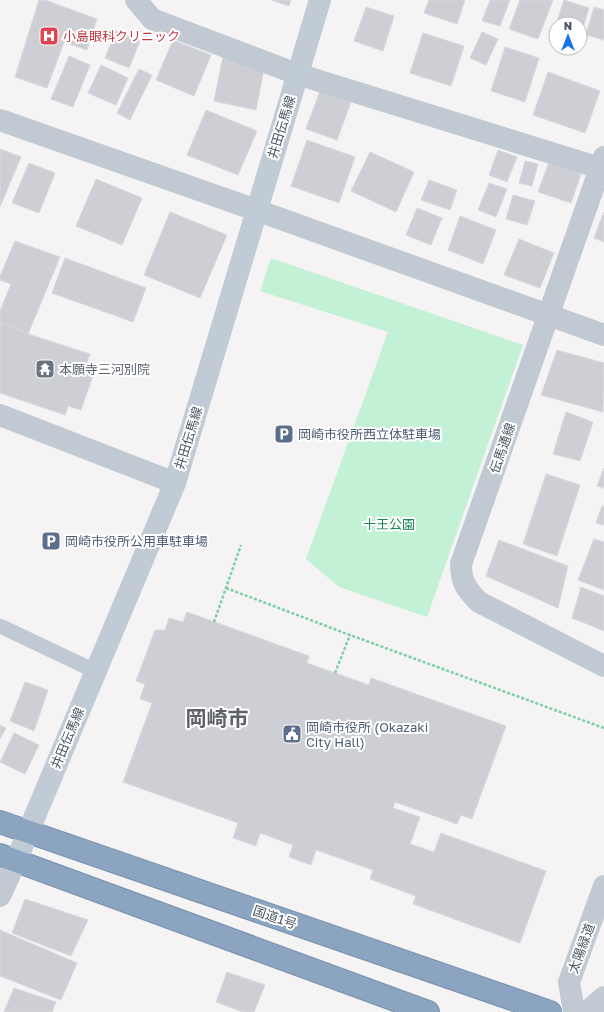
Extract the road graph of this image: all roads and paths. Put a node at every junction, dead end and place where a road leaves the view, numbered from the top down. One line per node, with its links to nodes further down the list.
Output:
1 (136, 0): 3 (street)
2 (320, 0): 3 (street, 井田伝馬線)
3 (297, 74): 5 (street); 6 (street, 井田伝馬線)
4 (0, 120): 6 (street)
5 (602, 162): 7 (street, 伝馬通線)
6 (256, 210): 7 (street); 10 (street, 井田伝馬線)
7 (548, 315): 8 (street); 16 (street, 伝馬通線)
8 (604, 335)
9 (0, 415): 10 (street)
10 (174, 483): 17 (street, 井田伝馬線)
11 (241, 545): 12 (path)
12 (226, 588): 13 (path); 15 (path)
13 (214, 622)
14 (0, 626): 17 (lane)
15 (350, 635): 18 (path); 19 (path)
16 (604, 666)
17 (95, 671): 21 (street, 井田伝馬線)
18 (335, 673)
19 (604, 728)
20 (0, 822): 21 (highway, 国道1号)
21 (27, 832): 22 (street, 井田伝馬線); 27 (highway, 国道1号)
22 (8, 858): 24 (street); 26 (highway)
23 (604, 886): 28 (street, 太陽緑道)
24 (0, 896)
25 (604, 997): 29 (street)
26 (416, 1010)
27 (550, 1012)
28 (574, 1012)
29 (586, 1012)

